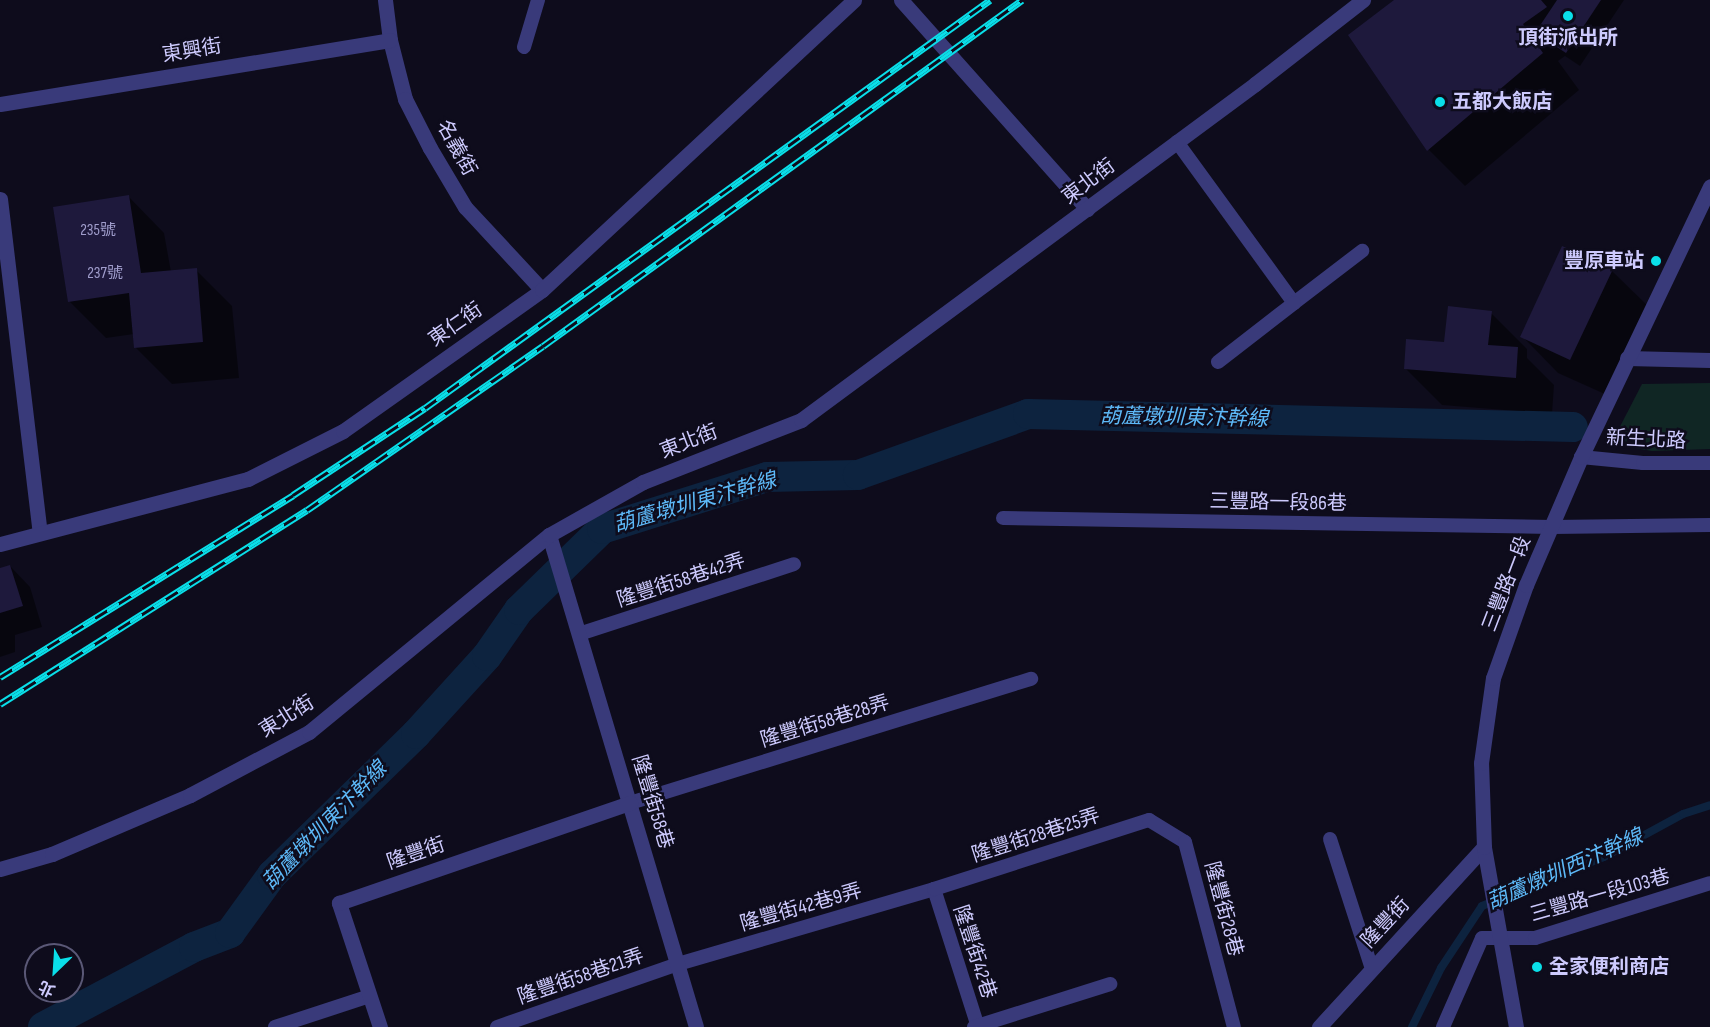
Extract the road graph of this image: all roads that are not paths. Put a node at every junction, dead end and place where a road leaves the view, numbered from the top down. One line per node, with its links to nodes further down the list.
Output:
1 (385, 0): 6 (street, 名義街)
2 (538, 0): 7 (lane)
3 (854, 0): 14 (street, 東仁街)
4 (901, 0): 12 (street)
5 (1363, 0): 9 (street, 東北街)
6 (390, 40): 8 (street, 東興街); 14 (street, 名義街)
7 (524, 47)
8 (0, 104)
9 (1177, 142): 12 (street, 東北街); 15 (lane)
10 (1710, 186): 16 (street, 三豐路一段)
11 (0, 199): 24 (street)
12 (1087, 209): 25 (street, 東北街)
13 (1362, 251): 15 (lane)
14 (542, 290): 24 (street, 東仁街)
15 (1294, 303): 18 (lane)
16 (1627, 358): 17 (street); 19 (street, 三豐路一段)
17 (1710, 360)
18 (1218, 362)
19 (1581, 457): 20 (lane, 新生北路); 23 (street, 三豐路一段)
20 (1710, 463)
21 (1003, 518): 23 (lane, 三豐路一段86巷)
22 (1710, 525): 23 (lane, 三豐路一段86巷)
23 (1551, 527): 33 (street, 三豐路一段)
24 (40, 533): 26 (street, 東仁街)
25 (549, 535): 28 (street, 隆豐街58巷); 34 (street, 東北街)
26 (0, 544)
27 (794, 564): 28 (lane, 隆豐街58巷42弄)
28 (579, 634): 30 (street, 隆豐街58巷)
29 (1031, 679): 30 (lane, 隆豐街58巷28弄)
30 (630, 803): 38 (street, 隆豐街58巷); 41 (street, 隆豐街)
31 (1149, 820): 36 (lane, 隆豐街28巷25弄); 48 (lane, 隆豐街28巷)
32 (1330, 839): 39 (lane)
33 (1484, 847): 37 (street, 三豐路一段); 39 (street, 隆豐街)
34 (0, 868)
35 (1710, 883): 37 (lane, 三豐路一段103巷)
36 (934, 889): 38 (lane, 隆豐街42巷9弄); 47 (lane, 隆豐街42巷)
37 (1500, 936): 50 (lane); 51 (street, 三豐路一段)
38 (678, 964): 42 (lane, 隆豐街58巷21弄); 46 (street, 隆豐街58巷)
39 (1372, 969): 49 (street, 隆豐街)
40 (1110, 984): 47 (lane)
41 (370, 996): 43 (lane); 44 (street, 隆豐街)
42 (524, 1023): 45 (lane, 隆豐街58巷21弄)
43 (274, 1027)
44 (380, 1027)
45 (497, 1027)
46 (696, 1027)
47 (976, 1027)
48 (1234, 1027)
49 (1319, 1027)
50 (1443, 1027)
51 (1516, 1027)

